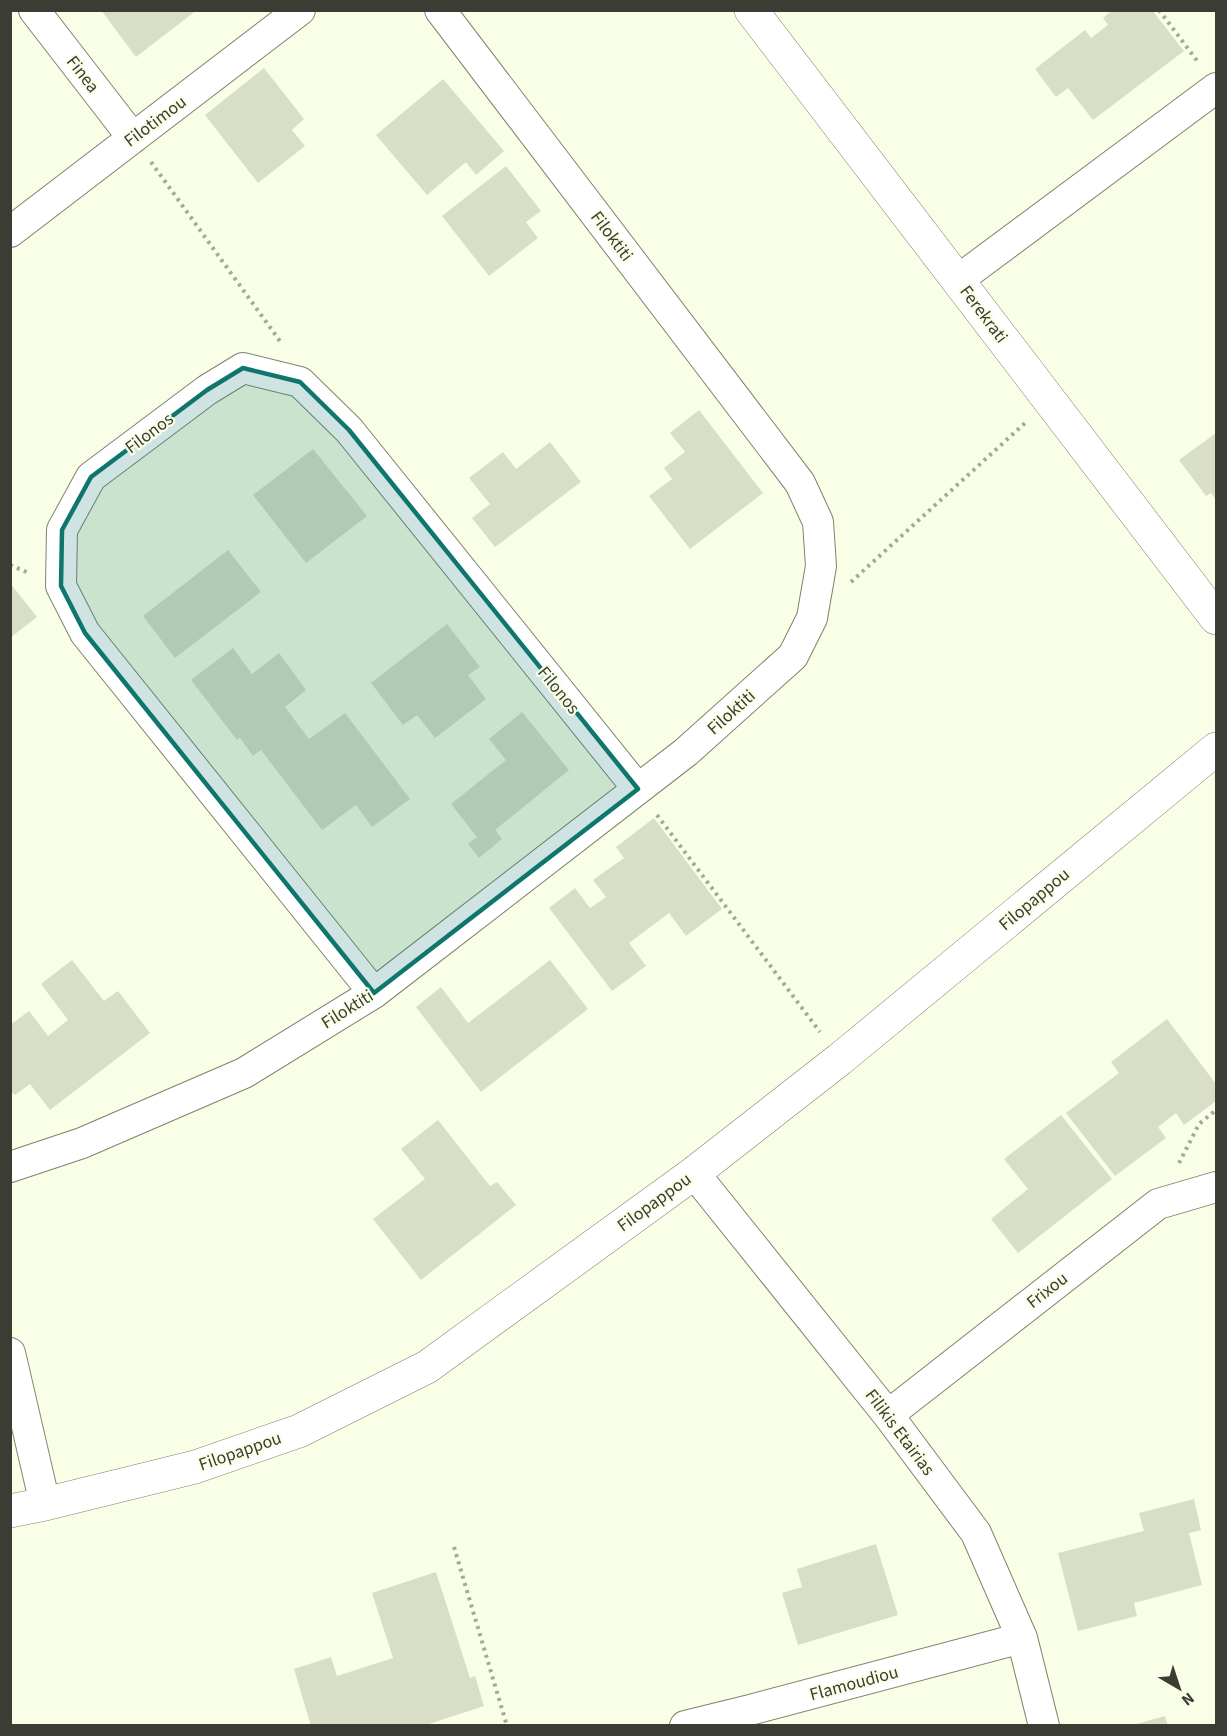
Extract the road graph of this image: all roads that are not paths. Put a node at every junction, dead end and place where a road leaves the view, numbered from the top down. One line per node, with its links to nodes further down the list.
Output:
1 (33, 10): 6 (street, Finea)
2 (300, 10): 6 (street, Filotimou)
3 (440, 10): 11 (street, Filoktiti)
4 (751, 10): 8 (street, Ferekrati)
5 (1209, 78): 8 (street)
6 (133, 138): 7 (street, Filotimou)
7 (10, 232)
8 (958, 280): 9 (street, Ferekrati)
9 (1216, 618)
10 (1216, 749): 14 (street, Filopappou)
11 (638, 789): 12 (street, Filoktiti); 12 (street, Filonos)
12 (374, 993): 13 (street, Filoktiti)
13 (10, 1167)
14 (694, 1173): 17 (street, Filikis Etairias); 18 (street, Filopappou)
15 (1216, 1187): 17 (street, Frixou)
16 (10, 1353): 18 (street)
17 (888, 1415): 20 (street, Filikis Etairias)
18 (45, 1504): 19 (street, Filopappou)
19 (10, 1511)
20 (1022, 1638): 21 (street, Flamoudiou); 23 (street, Filikis Etairias)
21 (752, 1718): 22 (street, Flamoudiou)
22 (685, 1725)
23 (1044, 1725)

